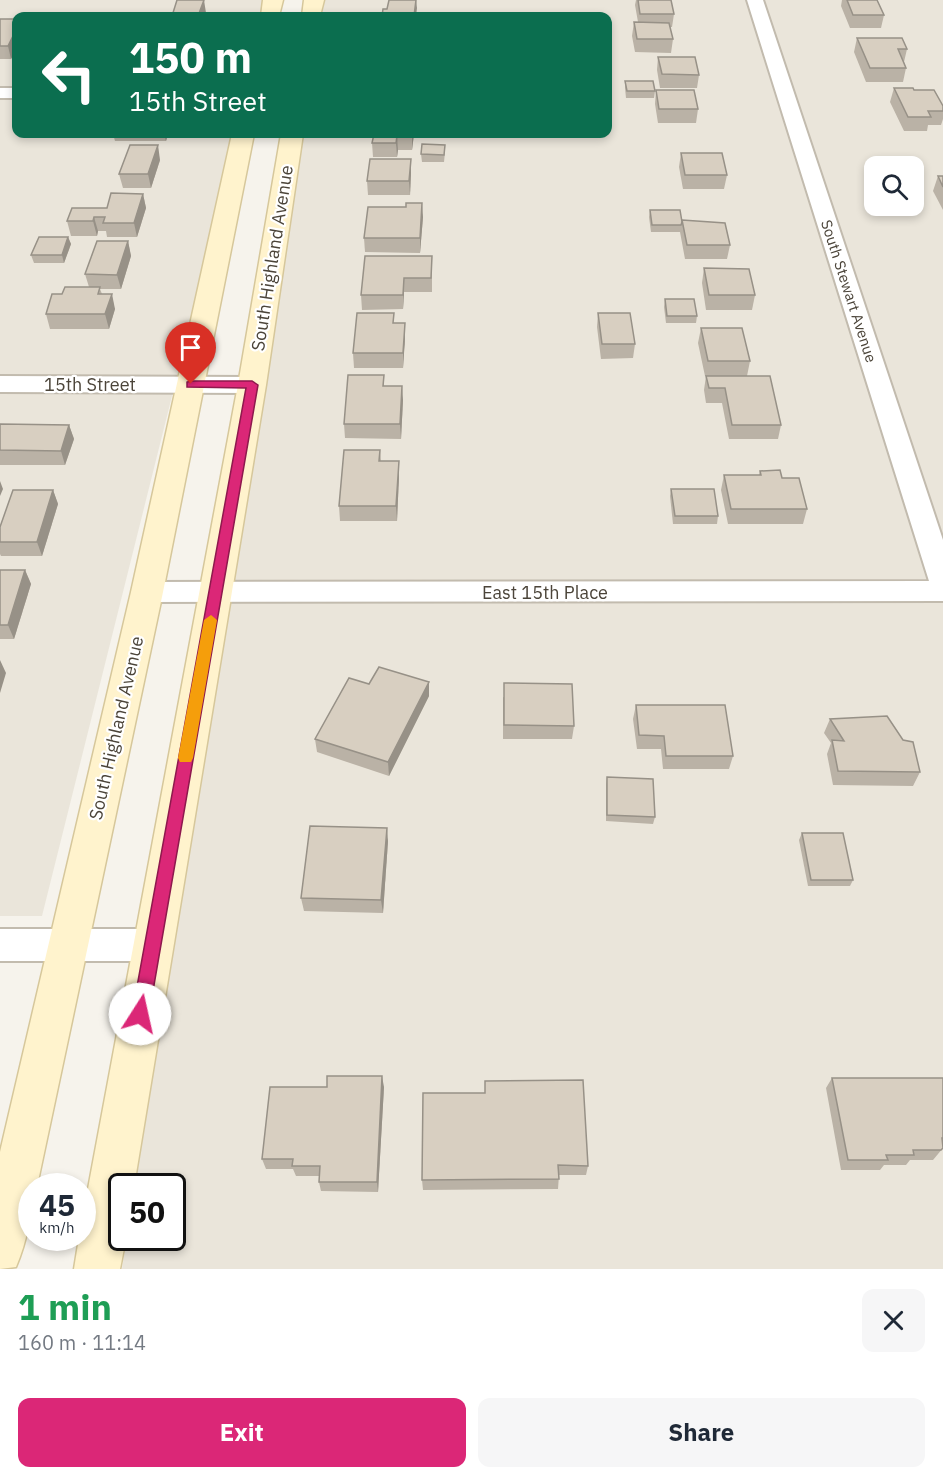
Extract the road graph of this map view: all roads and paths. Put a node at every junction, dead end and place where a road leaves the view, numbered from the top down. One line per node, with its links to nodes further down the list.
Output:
1 (755, 0): 7 (street, South Stewart Avenue)
2 (242, 138): 5 (main road, South Highland Avenue)
3 (291, 138): 6 (main road, South Highland Avenue)
4 (0, 384): 5 (street, 15th Street)
5 (191, 384): 6 (street, 15th Street); 9 (main road, South Highland Avenue)
6 (252, 385): 10 (main road, South Highland Avenue)
7 (943, 581)
8 (943, 591): 10 (street, East 15th Place)
9 (147, 592): 10 (street, East 15th Place); 13 (main road, South Highland Avenue)
10 (215, 593): 12 (main road, South Highland Avenue)
11 (0, 945): 13 (street)
12 (152, 945): 13 (street); 15 (main road, South Highland Avenue)
13 (66, 946): 14 (main road, South Highland Avenue)
14 (0, 1251)
15 (97, 1269)

